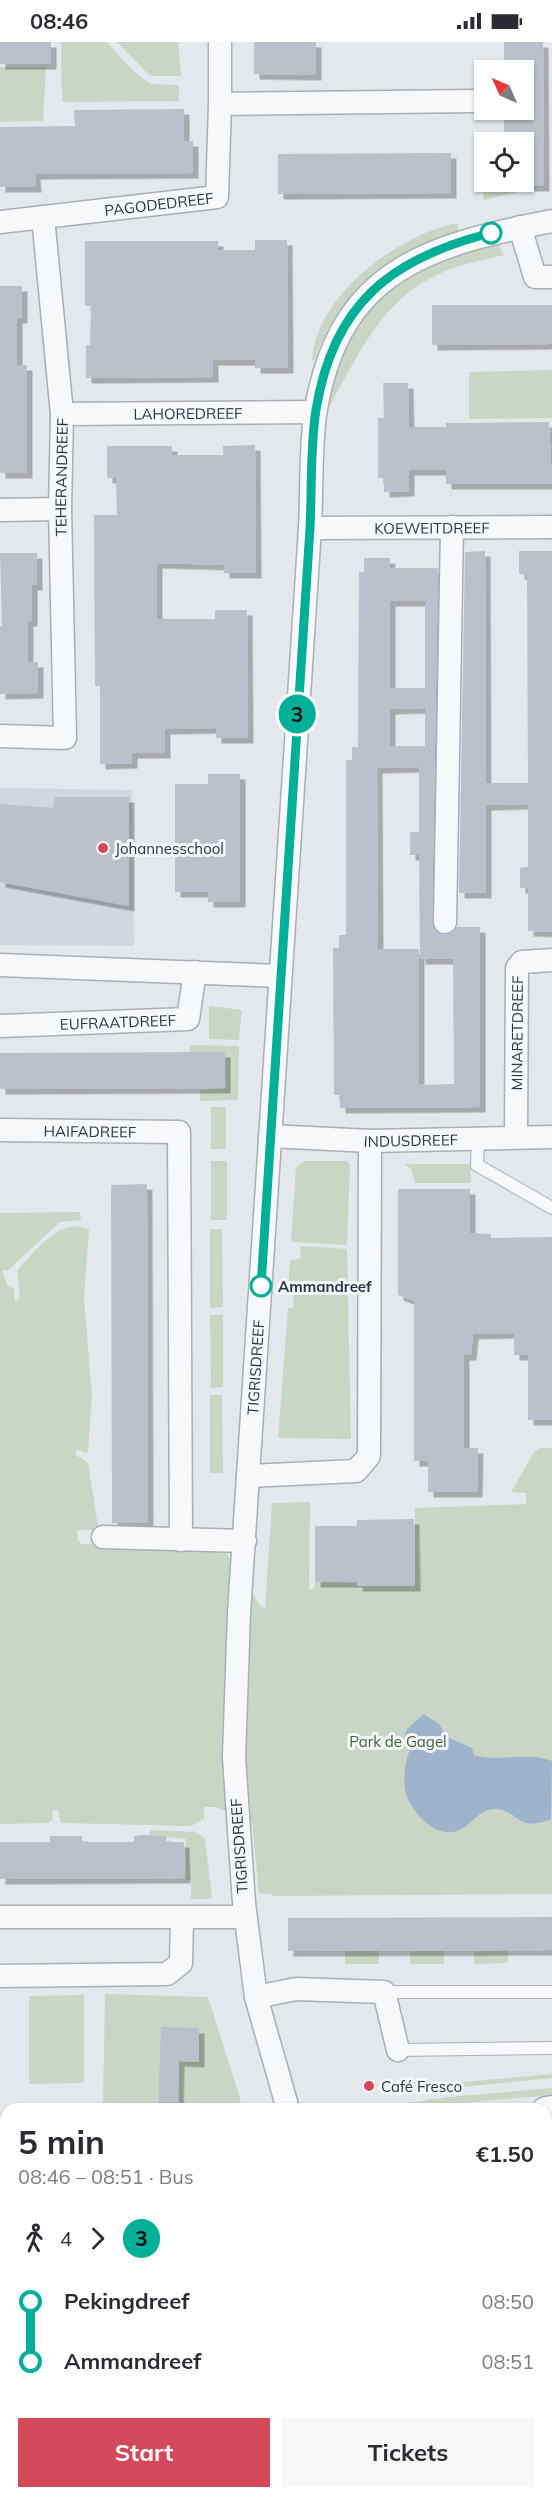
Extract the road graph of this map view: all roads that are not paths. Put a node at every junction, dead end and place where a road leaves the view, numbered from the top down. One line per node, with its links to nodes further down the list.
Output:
1 (220, 42): 3 (street, PAGODEDREEF)
2 (474, 101): 3 (street)
3 (220, 104): 4 (street, PAGODEDREEF)
4 (43, 217): 6 (street); 10 (street, TEHERANDREEF)
5 (552, 221): 7 (street, TIGRISDREEF)
6 (0, 222)
7 (520, 227): 8 (street); 9 (street, TIGRISDREEF)
8 (552, 277)
9 (315, 412): 10 (street, LAHOREDREEF); 15 (street, TIGRISDREEF)
10 (62, 414): 11 (street, TEHERANDREEF)
11 (60, 509): 12 (street); 16 (street, TEHERANDREEF)
12 (0, 510)
13 (452, 527): 14 (street, KOEWEITDREEF); 15 (street, KOEWEITDREEF); 17 (street)
14 (552, 527)
15 (310, 528): 21 (street, TIGRISDREEF)
16 (0, 736)
17 (445, 922)
18 (552, 960): 25 (street, MINARETDREEF)
19 (0, 965): 20 (street)
20 (195, 972): 21 (street); 22 (street, EUFRAATDREEF)
21 (279, 976): 24 (street, TIGRISDREEF)
22 (0, 1026)
23 (0, 1130): 32 (street, HAIFADREEF)
24 (270, 1136): 28 (street, INDUSDREEF); 30 (street, TIGRISDREEF)
25 (516, 1137): 26 (street, INDUSDREEF); 27 (street, INDUSDREEF)
26 (552, 1137)
27 (478, 1139): 28 (street, INDUSDREEF); 29 (lane)
28 (370, 1141): 30 (street)
29 (552, 1208)
30 (248, 1476): 33 (street, TIGRISDREEF)
31 (103, 1537): 32 (street)
32 (181, 1540): 33 (street)
33 (245, 1541): 35 (street, TIGRISDREEF)
34 (0, 1917): 36 (street)
35 (245, 1917): 36 (street); 40 (street, TIGRISDREEF)
36 (182, 1919): 37 (street)
37 (0, 1976)
38 (384, 1992): 39 (lane); 40 (street); 42 (street)
39 (552, 1992)
40 (256, 1997): 43 (street, TIGRISDREEF)
41 (552, 2048): 42 (lane)
42 (398, 2050)
43 (286, 2103)

